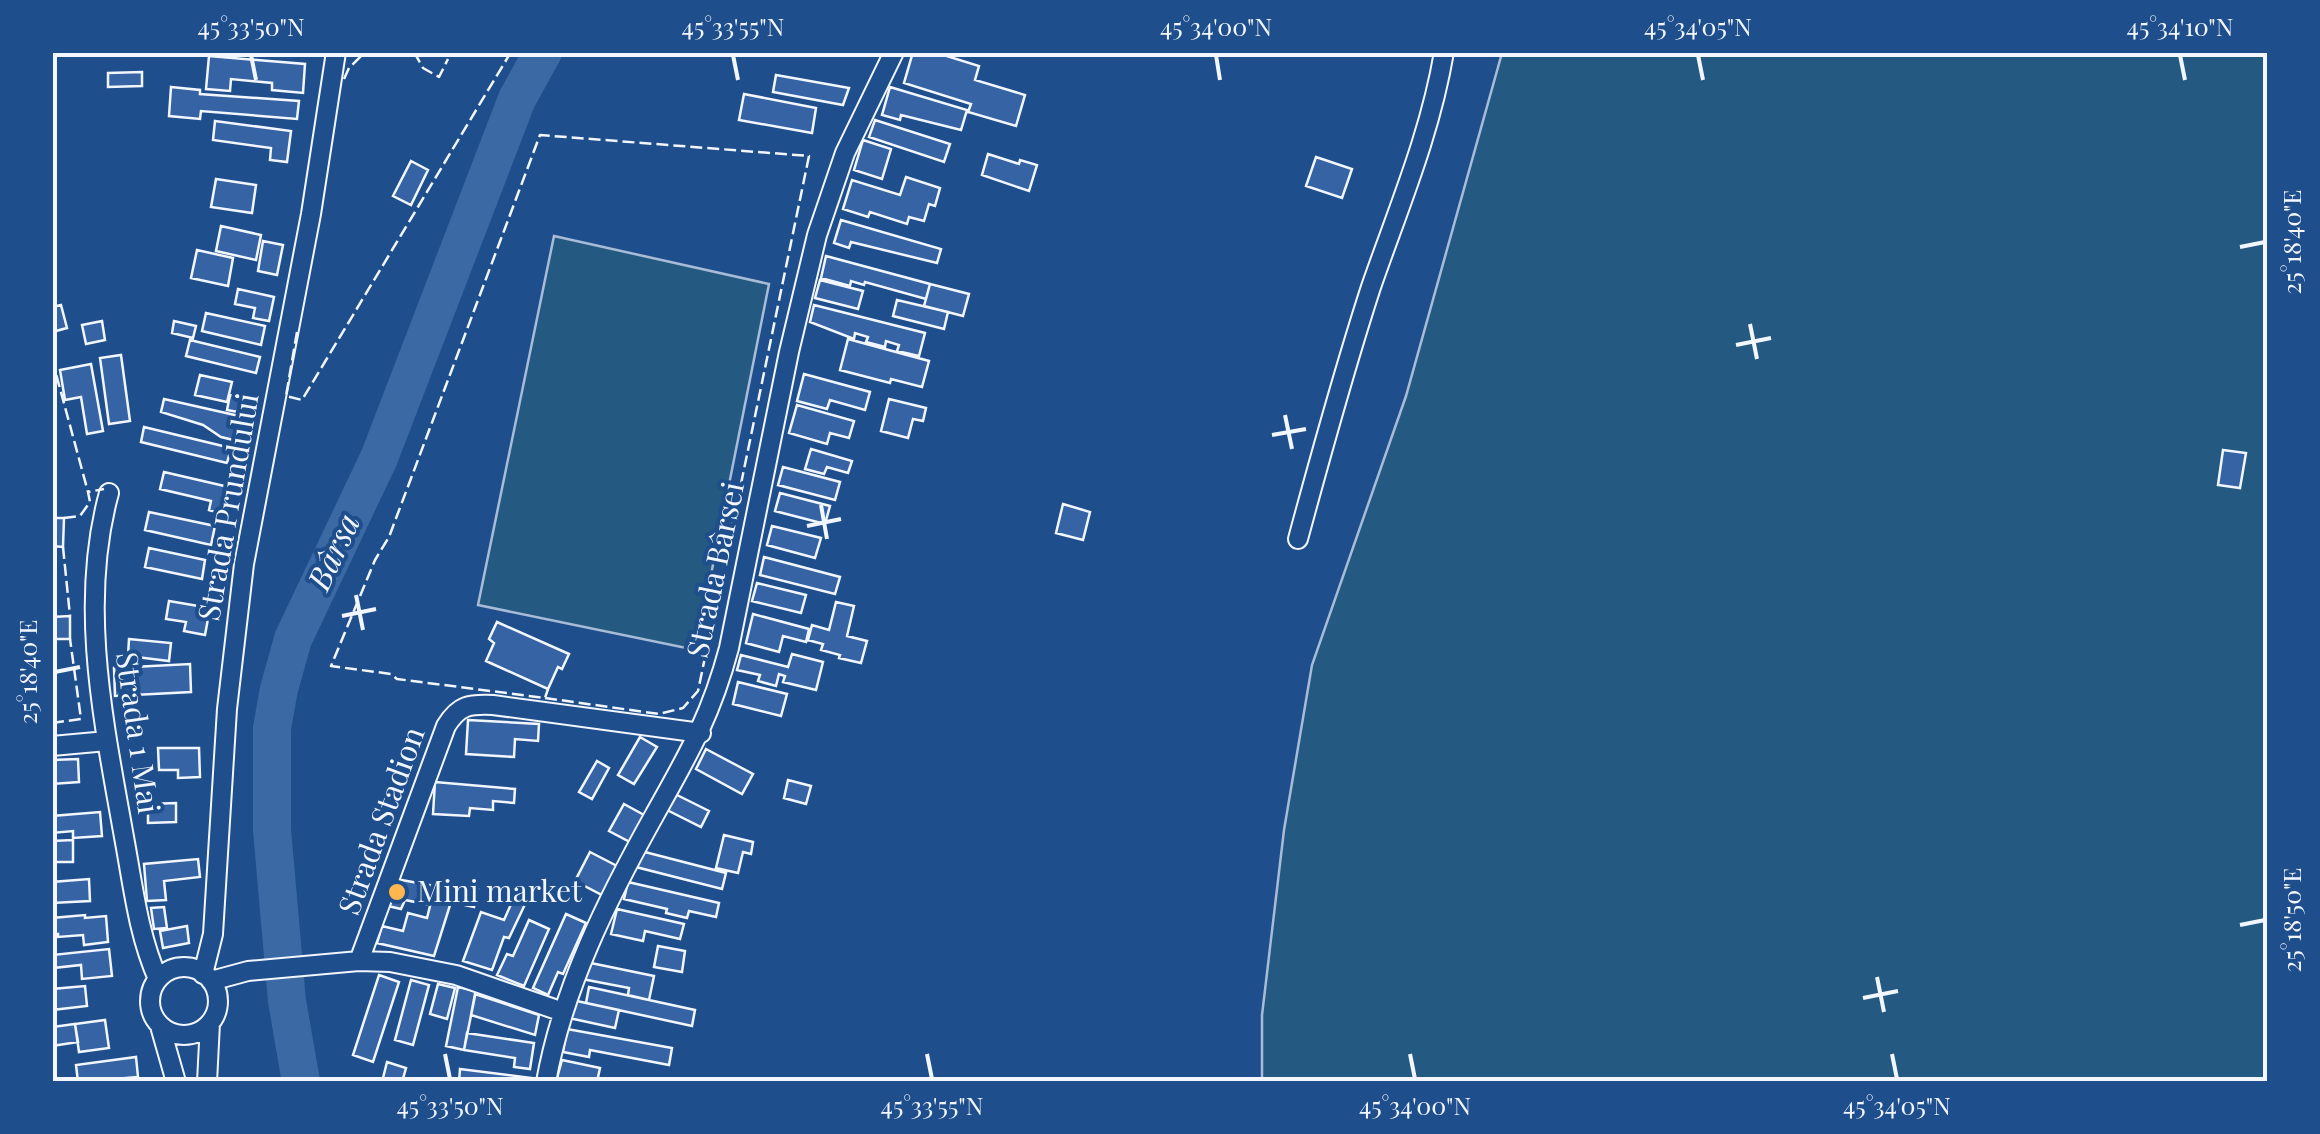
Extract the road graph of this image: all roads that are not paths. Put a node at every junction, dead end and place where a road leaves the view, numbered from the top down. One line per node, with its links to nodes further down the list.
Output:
1 (336, 52): 10 (street, Strada Prundului)
2 (894, 52): 6 (street, Strada Bârsei)
3 (1444, 52): 5 (street)
4 (109, 493): 7 (street, Strada 1 Mai)
5 (1298, 538)
6 (701, 732): 9 (street, Strada Stadion); 12 (street, Strada Bârsei)
7 (107, 741): 8 (street); 11 (street, Strada 1 Mai)
8 (52, 746)
9 (358, 961): 10 (street, Strada Stadion); 12 (street, Strada Stadion)
10 (207, 978): 11 (street); 13 (street)
11 (158, 979): 14 (street)
12 (563, 1012): 17 (street, Strada Bârsei)
13 (210, 1023): 14 (street); 16 (street)
14 (160, 1026): 15 (street)
15 (176, 1082)
16 (207, 1082)
17 (546, 1082)

